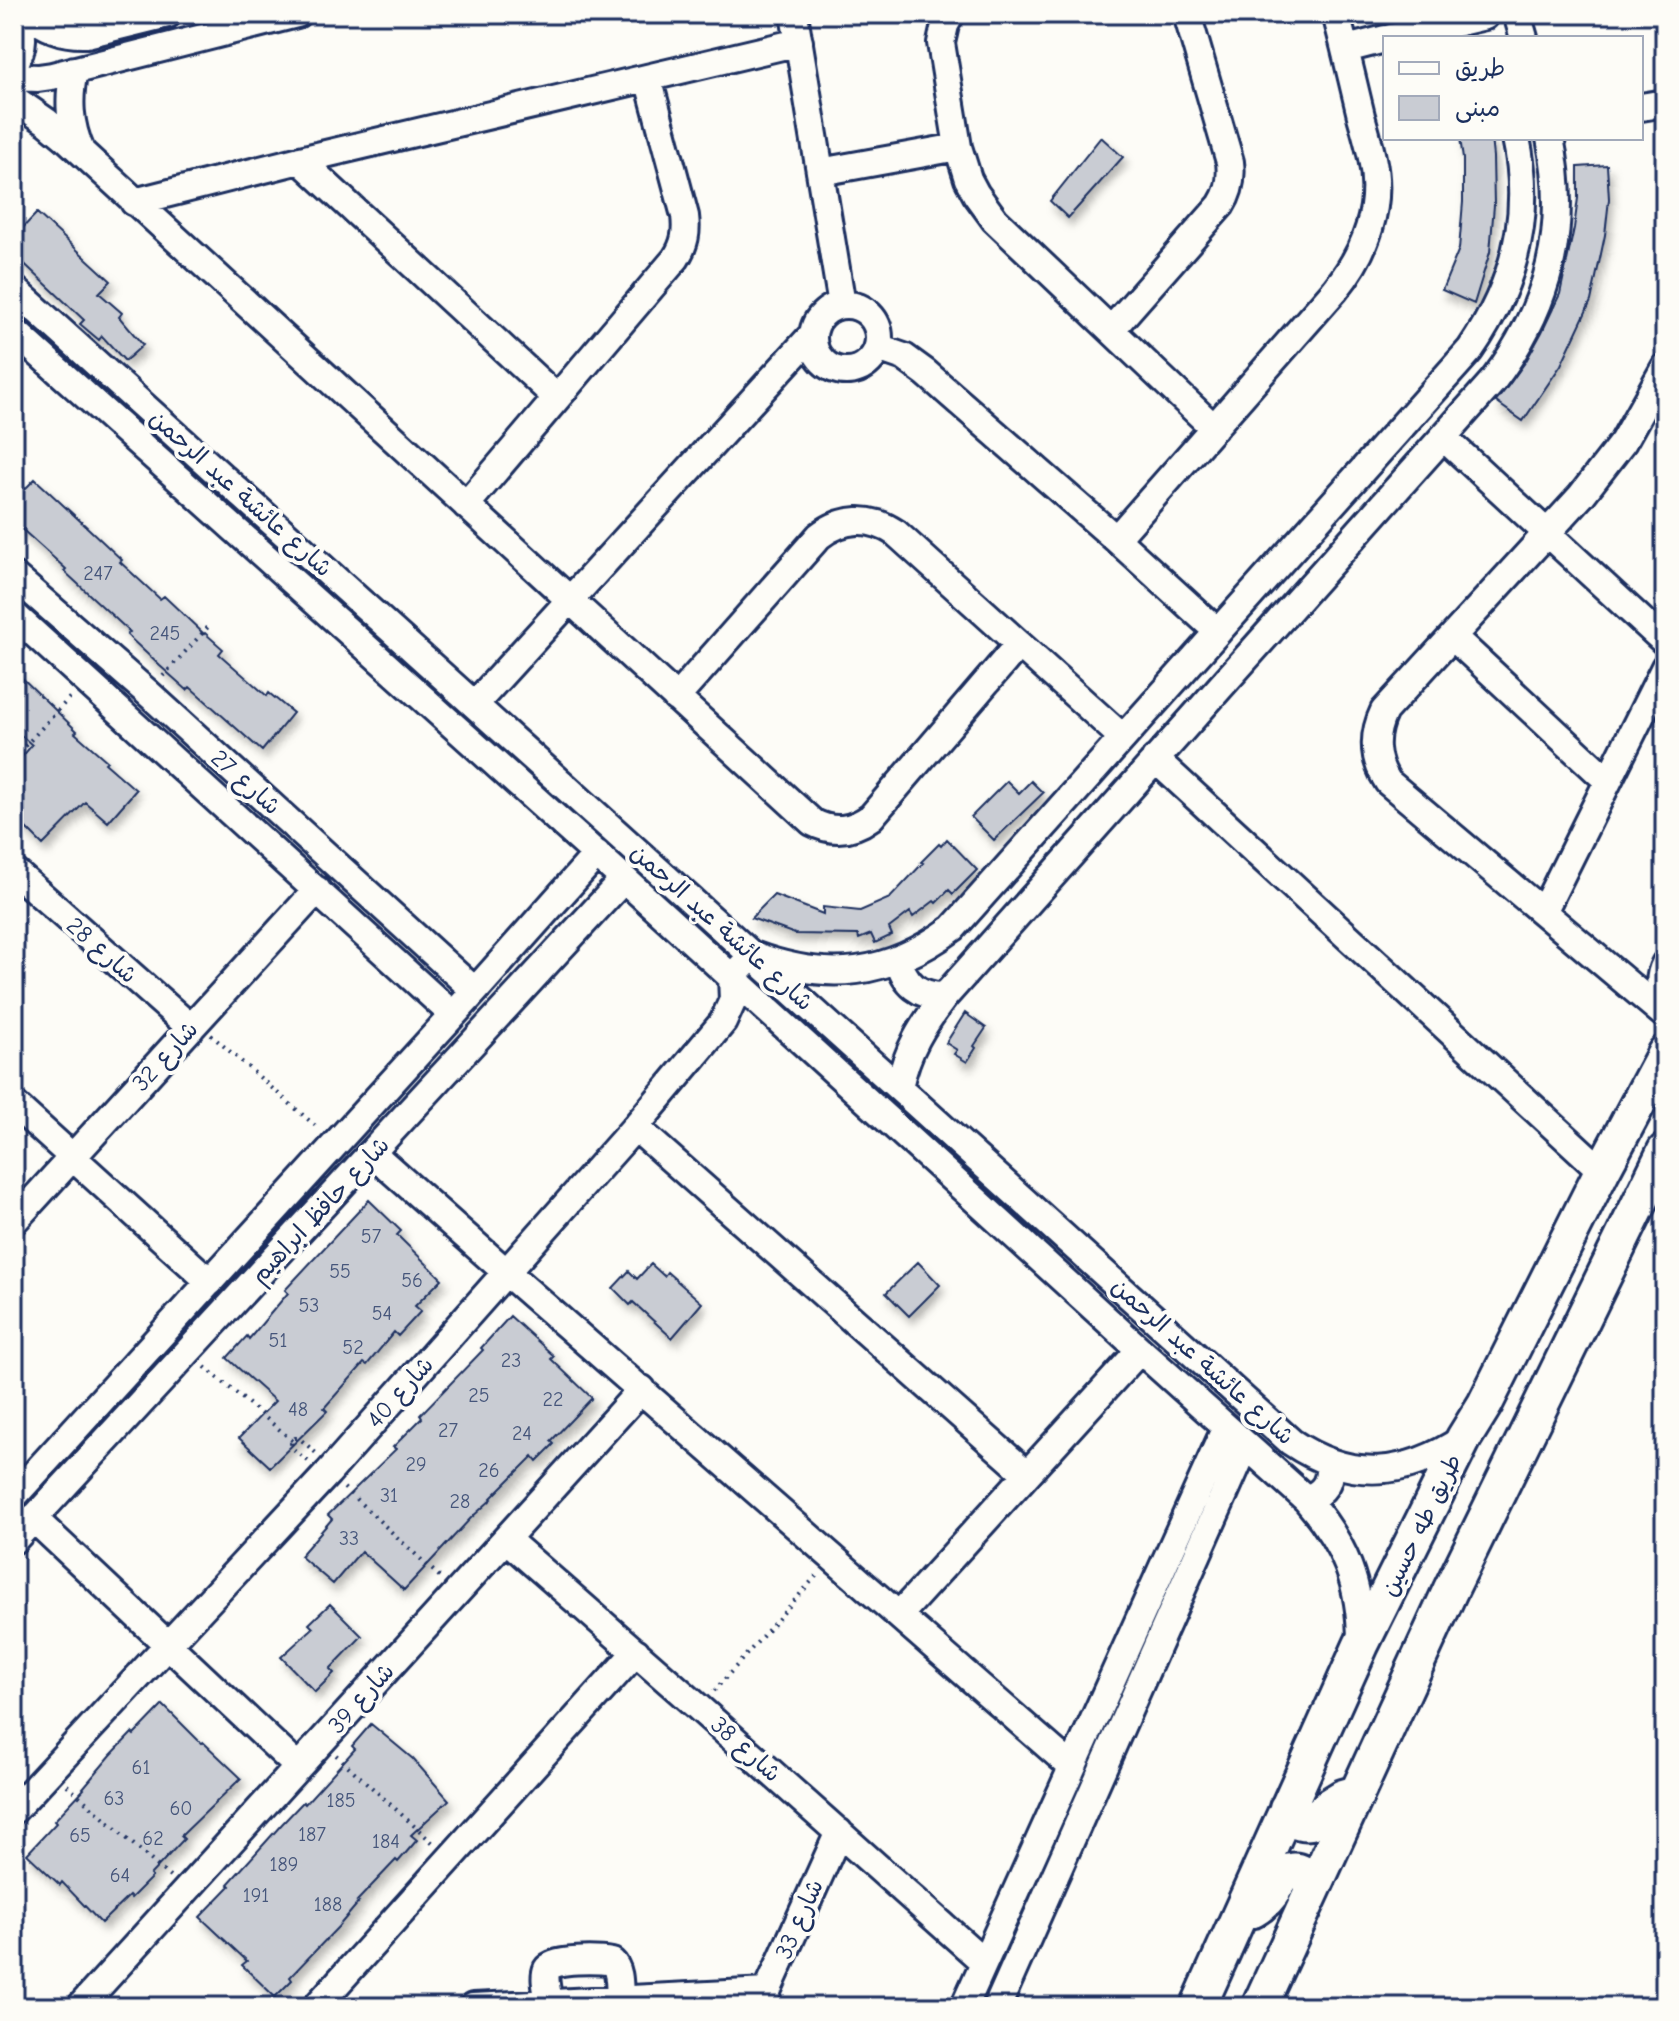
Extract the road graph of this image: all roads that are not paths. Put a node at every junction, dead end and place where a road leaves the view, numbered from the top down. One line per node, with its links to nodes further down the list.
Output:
1 (18, 14): 17 (street)
2 (29, 14): 3 (street)
3 (168, 14)
4 (297, 14): 10 (street)
5 (794, 14): 15 (street)
6 (951, 14): 26 (street)
7 (1187, 14): 33 (street)
8 (1336, 14): 16 (street)
9 (1517, 14): 13 (street)
10 (235, 22): 18 (street)
11 (1487, 23): 12 (street)
12 (1404, 36)
13 (1523, 36)
14 (1383, 40): 16 (street)
15 (799, 42): 20 (street); 29 (street)
16 (1346, 49): 39 (street)
17 (14, 64)
18 (74, 70): 19 (street); 27 (street)
19 (14, 77)
20 (648, 78): 28 (street); 38 (street)
21 (14, 99): 27 (street)
22 (1665, 103): 23 (street)
23 (1643, 107)
24 (1516, 140): 44 (street)
25 (1550, 140): 40 (street)
26 (958, 147): 29 (street); 33 (street)
27 (82, 154): 30 (street)
28 (300, 160): 30 (street); 38 (street)
29 (820, 172): 32 (street)
30 (134, 202): 41 (street)
31 (14, 289): 49 (street, شارع عائشة عبد الرحمن)
32 (842, 305): 35 (street); 36 (street)
33 (1111, 330): 39 (street)
34 (14, 331): 52 (street, شارع عائشة عبد الرحمن)
35 (813, 334): 36 (street); 47 (street)
36 (878, 348): 43 (street)
37 (1665, 367): 42 (street)
38 (557, 398): 41 (street)
39 (1214, 428): 43 (street)
40 (1443, 437): 42 (street); 45 (street)
41 (466, 505): 47 (street)
42 (1547, 533): 51 (street); 53 (street)
43 (1116, 539): 50 (street)
44 (1294, 546): 45 (street); 50 (street)
45 (1322, 572): 59 (street)
46 (14, 576): 72 (street, شارع 27)
47 (570, 600): 56 (street); 57 (street)
48 (14, 615): 66 (street, شارع 27)
49 (380, 618): 52 (street); 57 (street, شارع عائشة عبد الرحمن)
50 (1218, 632): 58 (street)
51 (1453, 637): 61 (street); 67 (street)
52 (360, 641): 63 (street, شارع عائشة عبد الرحمن)
53 (1665, 642)
54 (1019, 644): 56 (street); 56 (street); 58 (street)
55 (1665, 667): 61 (street)
56 (676, 698)
57 (475, 704): 68 (street, شارع عائشة عبد الرحمن)
58 (1123, 738): 60 (street)
59 (1155, 759): 62 (street); 87 (street)
60 (1091, 774): 62 (street); 69 (street)
61 (1608, 781): 67 (street)
62 (1117, 801): 73 (street)
63 (597, 854): 65 (street, شارع عائشة عبد الرحمن); 72 (street, شارع حافظ ابراهيم)
64 (14, 871): 77 (street, شارع 28)
65 (624, 879): 71 (street, شارع عائشة عبد الرحمن); 84 (street, شارع حافظ ابراهيم)
66 (317, 890): 75 (street, شارع 27); 77 (street, شارع 32)
67 (1543, 912): 76 (street)
68 (753, 955): 69 (street); 71 (street); 79 (street, شارع عائشة عبد الرحمن)
69 (899, 960): 73 (street)
70 (1665, 964): 74 (street)
71 (732, 977): 81 (street, شارع 40); 86 (street, شارع عائشة عبد الرحمن)
72 (475, 991): 75 (street, شارع حافظ ابراهيم)
73 (945, 996): 79 (street)
74 (1665, 1003)
75 (453, 1015): 92 (street, شارع حافظ ابراهيم)
76 (1665, 1015)
77 (194, 1025): 85 (street, شارع 32)
78 (1665, 1053): 87 (main road, طريق طه حسين)
79 (899, 1087): 82 (street, شارع عائشة عبد الرحمن)
80 (14, 1104): 85 (street)
81 (635, 1127): 91 (street, شارع 40); 101 (street)
82 (956, 1138): 86 (street); 100 (street, شارع عائشة عبد الرحمن)
83 (1665, 1151): 89 (main road)
84 (372, 1153): 91 (street); 104 (street, شارع حافظ ابراهيم)
85 (73, 1157): 88 (street, شارع 32); 92 (street)
86 (936, 1164): 93 (street, شارع عائشة عبد الرحمن)
87 (1602, 1171): 90 (main road, طريق طه حسين)
88 (14, 1221)
89 (1615, 1252): 90 (main road); 94 (main road)
90 (1558, 1259): 95 (main road, طريق طه حسين)
91 (506, 1272): 96 (street); 108 (street, شارع 40)
92 (210, 1282): 102 (street, شارع حافظ ابراهيم)
93 (1140, 1350): 97 (street, شارع عائشة عبد الرحمن); 101 (street)
94 (1568, 1350): 95 (main road); 113 (main road)
95 (1506, 1364): 98 (main road, طريق طه حسين)
96 (642, 1389): 105 (street, شارع 39); 107 (street)
97 (1226, 1427): 99 (street, شارع عائشة عبد الرحمن); 112 (street, شارع عائشة عبد الرحمن)
98 (1464, 1438): 100 (street, شارع عائشة عبد الرحمن); 109 (main road, طريق طه حسين)
99 (1246, 1445): 103 (street, شارع عائشة عبد الرحمن); 127 (street, شارع عائشة عبد الرحمن)
100 (1328, 1462): 103 (street)
101 (1027, 1474): 107 (street)
102 (14, 1496)
103 (1306, 1499): 109 (street, شارع عائشة عبد الرحمن)
104 (33, 1518): 106 (street, شارع حافظ ابراهيم); 108 (street)
105 (506, 1539): 110 (street, شارع 38); 111 (street, شارع 39)
106 (14, 1540)
107 (899, 1615): 112 (street)
108 (167, 1644): 111 (street); 115 (street, شارع 40)
109 (1361, 1645): 114 (main road, طريق طه حسين)
110 (636, 1652): 116 (street, شارع 38); 124 (street)
111 (298, 1767): 123 (street, شارع 39)
112 (1072, 1767): 119 (street, شارع عائشة عبد الرحمن)
113 (1357, 1793): 114 (main road); 117 (main road)
114 (1287, 1808): 118 (main road, طريق طه حسين)
115 (14, 1810)
116 (839, 1832): 119 (street, شارع 38); 121 (street, شارع 33)
117 (1313, 1889): 118 (main road); 129 (main road)
118 (1239, 1917): 128 (main road, طريق طه حسين)
119 (984, 1962): 126 (street, شارع عائشة عبد الرحمن)
120 (620, 1999): 121 (street); 122 (street); 122 (street)
121 (763, 2000)
122 (549, 2003): 125 (street)
123 (80, 2007)
124 (316, 2007)
125 (473, 2007)
126 (964, 2007)
127 (997, 2007)
128 (1198, 2007)
129 (1259, 2007)

